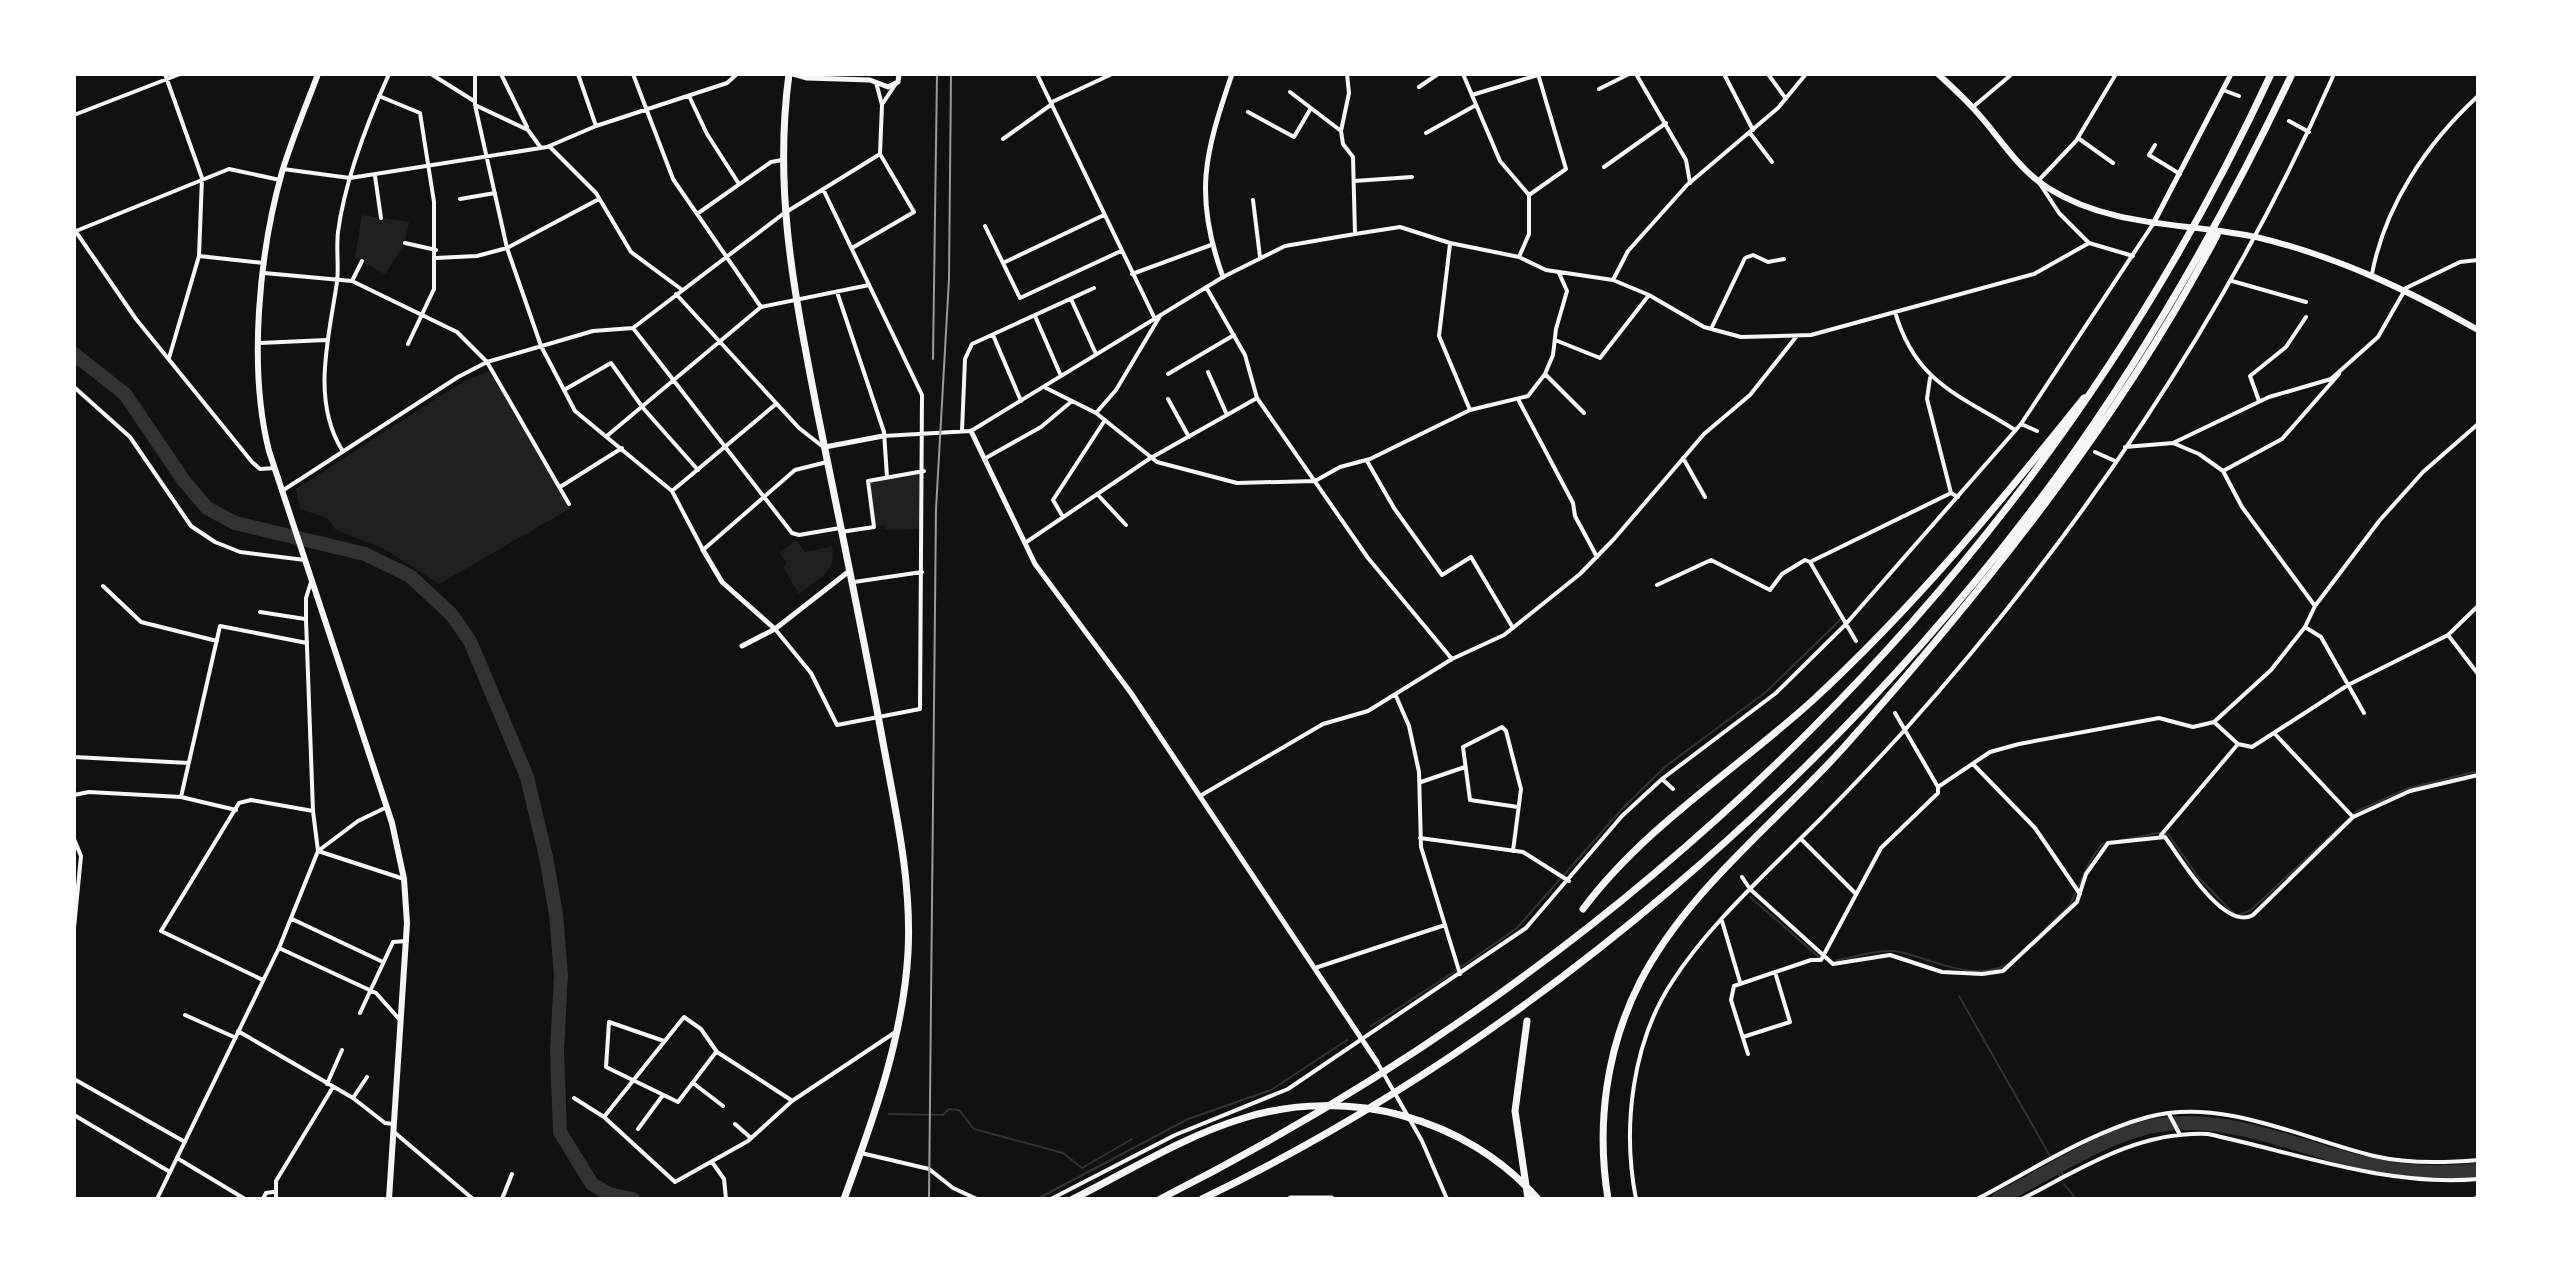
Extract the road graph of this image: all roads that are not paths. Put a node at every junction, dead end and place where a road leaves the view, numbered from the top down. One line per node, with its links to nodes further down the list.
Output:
1 (180, 74): 33 (street)
2 (318, 74): 75 (main road)
3 (389, 74): 41 (street)
4 (431, 74): 46 (street)
5 (475, 74): 46 (street)
6 (501, 74): 58 (street)
7 (578, 74): 57 (street)
8 (633, 74): 52 (street)
9 (737, 74): 42 (street)
10 (791, 74): 34 (street); 70 (highway)
11 (899, 74): 35 (street)
12 (1013, 74): 13 (street)
13 (1026, 74)
14 (1037, 74): 47 (street)
15 (1112, 74): 47 (street)
16 (1232, 74): 104 (street)
17 (1347, 74): 59 (street)
18 (1438, 74): 36 (street)
19 (1463, 74): 40 (street)
20 (1629, 74): 37 (street)
21 (1636, 74): 56 (street)
22 (1724, 74): 60 (street)
23 (1768, 74): 45 (street)
24 (1806, 74): 45 (street)
25 (1938, 74): 50 (main road)
26 (2012, 74): 50 (street)
27 (2116, 74): 63 (street)
28 (2231, 74): 38 (street)
29 (2271, 74): 159 (highway)
30 (2292, 74): 109 (highway)
31 (2334, 74): 61 (street)
32 (1538, 75): 40 (street); 88 (street)
33 (166, 76): 54 (street); 79 (street)
34 (876, 82): 35 (street); 48 (street)
35 (895, 85): 48 (street)
36 (1419, 87)
37 (1599, 89)
38 (2223, 90): 43 (street); 76 (street)
39 (1290, 92): 51 (street)
40 (1472, 95): 49 (street)
41 (379, 96): 73 (street); 80 (street)
42 (689, 96): 52 (street); 85 (street)
43 (2239, 96)
44 (2478, 96): 124 (street)
45 (1786, 99): 60 (street)
46 (475, 103): 58 (street); 69 (street)
47 (1052, 103): 64 (street); 94 (street)
48 (882, 105): 68 (street)
49 (1476, 105): 62 (street); 88 (street)
50 (1973, 107): 83 (main road)
51 (1311, 108): 53 (street); 59 (street)
52 (645, 110): 57 (street); 92 (street)
53 (1248, 112)
54 (74, 115)
55 (2289, 121): 61 (street)
56 (1666, 123): 74 (street); 84 (street)
57 (596, 126): 66 (street)
58 (528, 130): 67 (street)
59 (1341, 131): 82 (street)
60 (1752, 132): 71 (street); 84 (street)
61 (2309, 132): 100 (street)
62 (1426, 133)
63 (2078, 138): 72 (street); 83 (street)
64 (1003, 139)
65 (2155, 145): 76 (street)
66 (549, 146): 67 (street); 90 (street)
67 (541, 148): 69 (street)
68 (880, 154): 86 (street); 106 (street)
69 (487, 157): 73 (street); 87 (street)
70 (782, 160): 85 (street); 93 (highway)
71 (1772, 162)
72 (2113, 163)
73 (429, 166): 77 (street); 107 (street)
74 (1604, 167)
75 (283, 169): 80 (street); 81 (main road)
76 (2180, 174): 96 (street)
77 (375, 176): 80 (street); 95 (street)
78 (1412, 177): 82 (street)
79 (202, 178): 81 (street); 98 (street); 110 (street)
80 (350, 178): 126 (street)
81 (280, 180): 119 (main road)
82 (1354, 181): 99 (street)
83 (2038, 181): 96 (main road); 103 (street)
84 (1690, 183): 127 (street)
85 (739, 184): 92 (street)
86 (823, 189): 93 (street); 106 (street)
87 (495, 193): 89 (street); 105 (street)
88 (1529, 195): 113 (street)
89 (460, 199)
90 (599, 199): 105 (street); 134 (street)
91 (1253, 200): 115 (street)
92 (697, 214): 111 (street)
93 (783, 214): 111 (street); 139 (highway)
94 (1104, 215): 108 (street); 120 (street)
95 (381, 218)
96 (2153, 224): 100 (main road); 112 (street)
97 (985, 226): 120 (street)
98 (74, 231): 161 (street)
99 (1355, 234): 102 (street); 115 (street)
100 (2257, 238): 124 (main road); 129 (street)
101 (405, 243): 107 (street)
102 (1450, 243): 113 (street); 181 (street)
103 (2089, 243): 112 (street); 142 (street)
104 (1211, 245): 123 (street); 125 (street)
105 (507, 248): 114 (street); 158 (street)
106 (852, 248): 130 (street)
107 (436, 250): 114 (street)
108 (1121, 251): 120 (street); 123 (street)
109 (2204, 254): 363 (highway); 369 (highway)
110 (199, 256): 119 (street); 161 (street)
111 (726, 256): 134 (street); 141 (street)
112 (2133, 256): 186 (street)
113 (1519, 257): 122 (street)
114 (436, 258): 143 (street)
115 (1260, 258): 125 (street)
116 (1784, 259): 148 (street)
117 (2478, 260): 133 (street)
118 (362, 261): 128 (street)
119 (265, 263): 121 (main road)
120 (1003, 263)
121 (264, 273): 126 (street); 155 (main road)
122 (1559, 273): 127 (street); 154 (street)
123 (1132, 274): 145 (street)
124 (2372, 274): 133 (main road)
125 (1223, 277): 131 (street)
126 (337, 279): 128 (street); 153 (street)
127 (1613, 280): 137 (street)
128 (352, 281): 143 (street)
129 (2232, 281): 140 (street); 199 (street)
130 (869, 285): 135 (street); 189 (street)
131 (1205, 286): 145 (street); 151 (street)
132 (1094, 288): 138 (street)
133 (2406, 288): 149 (main road); 163 (street)
134 (681, 289): 136 (street)
135 (837, 291): 139 (street); 194 (street)
136 (676, 294): 147 (street); 156 (street)
137 (1649, 295): 148 (street); 154 (street)
138 (1071, 299): 144 (street); 160 (street)
139 (796, 300): 141 (street); 198 (highway)
140 (2306, 302)
141 (761, 307): 156 (street)
142 (1895, 312): 152 (street); 168 (street)
143 (424, 313): 157 (street); 162 (street)
144 (1035, 316): 150 (street); 167 (street)
145 (1157, 317): 160 (street); 182 (street)
146 (2306, 317): 178 (street)
147 (633, 328): 158 (street); 169 (street)
148 (1711, 329): 152 (street)
149 (2478, 330)
150 (993, 335): 175 (street); 190 (street)
151 (1234, 335): 165 (street); 173 (street)
152 (1796, 337): 203 (street)
153 (326, 340): 155 (street); 201 (street)
154 (1555, 340): 166 (street)
155 (260, 343): 209 (main road)
156 (720, 343): 169 (street); 179 (street)
157 (408, 344)
158 (541, 346): 162 (street); 172 (street)
159 (2122, 348): 292 (highway); 362 (highway)
160 (1096, 354): 167 (street)
161 (169, 358): 209 (street)
162 (487, 362): 201 (street); 215 (street)
163 (2342, 370): 178 (street); 212 (street)
164 (1208, 372): 184 (street)
165 (1168, 374)
166 (1545, 374): 177 (street); 183 (street)
167 (1061, 376): 171 (street)
168 (1930, 378): 188 (street); 218 (street)
169 (674, 383): 180 (street); 197 (street)
170 (74, 387): 229 (street)
171 (1044, 387): 175 (street); 176 (street)
172 (564, 390): 180 (street); 193 (street)
173 (1257, 398): 184 (street); 214 (street)
174 (1168, 399): 195 (street)
175 (1021, 401): 191 (street)
176 (1073, 401): 182 (street); 204 (street)
177 (1519, 401): 181 (street); 230 (street)
178 (2259, 401): 196 (street)
179 (776, 404): 197 (street); 198 (street)
180 (643, 408): 193 (street); 210 (street)
181 (1470, 410): 206 (street)
182 (1096, 413): 185 (street)
183 (1584, 413)
184 (1227, 415): 195 (street)
185 (1105, 420): 205 (street); 224 (street)
186 (2021, 424): 188 (street); 192 (street)
187 (2478, 424): 238 (street)
188 (2015, 430): 222 (street)
189 (924, 431): 190 (street); 194 (street); 211 (street)
190 (962, 431): 191 (street)
191 (971, 431): 204 (street)
192 (2037, 431)
193 (608, 435): 200 (street)
194 (883, 436): 198 (street); 213 (street)
195 (1189, 437): 205 (street)
196 (2173, 443): 199 (street); 212 (street)
197 (725, 446): 210 (street); 220 (street)
198 (825, 447): 208 (highway)
199 (2125, 447): 207 (street)
200 (622, 448): 215 (street); 217 (street)
201 (343, 451): 216 (street)
202 (2095, 452): 207 (street)
203 (1683, 458): 221 (street); 230 (street)
204 (984, 459): 227 (street)
205 (1149, 459): 214 (street); 219 (street)
206 (1367, 461): 214 (street); 244 (street)
207 (2115, 461): 259 (street)
208 (827, 462): 220 (street); 226 (highway)
209 (275, 468): 216 (main road)
210 (698, 470): 217 (street)
211 (924, 471): 213 (street); 233 (street)
212 (2223, 471): 238 (street)
213 (887, 477): 226 (street)
214 (1315, 481): 251 (street)
215 (560, 487): 223 (street)
216 (282, 491): 229 (main road)
217 (672, 491): 228 (street)
218 (1951, 493): 222 (street); 231 (street)
219 (1097, 494): 224 (street); 225 (street)
220 (764, 495): 226 (street); 228 (street)
221 (1705, 497)
222 (1959, 497): 242 (street)
223 (569, 504)
224 (1063, 517): 227 (street)
225 (1126, 525)
226 (840, 530): 232 (highway)
227 (1023, 544): 272 (street)
228 (703, 550): 245 (street)
229 (304, 557): 234 (main road)
230 (1597, 557): 244 (street)
231 (1810, 562): 236 (street); 242 (street)
232 (848, 572): 235 (highway); 245 (street)
233 (922, 572): 235 (street); 257 (street)
234 (311, 582): 241 (street); 274 (main road)
235 (851, 583): 257 (highway)
236 (1657, 585)
237 (103, 586): 247 (street)
238 (2315, 606): 243 (street)
239 (2478, 606): 246 (street)
240 (260, 612): 241 (street)
241 (306, 620): 249 (street)
242 (1845, 625): 248 (street); 267 (street)
243 (2305, 627): 253 (street); 258 (street)
244 (1513, 628): 251 (street)
245 (775, 629): 250 (street); 257 (street)
246 (2448, 635): 252 (street); 253 (street)
247 (217, 641): 249 (street); 263 (street)
248 (1856, 641)
249 (307, 643): 277 (street)
250 (742, 646)
251 (1452, 659): 254 (street)
252 (2478, 674)
253 (2348, 685): 256 (street); 260 (street)
254 (1396, 696): 268 (street); 272 (street)
255 (1895, 713): 259 (street)
256 (2364, 713)
257 (878, 717): 312 (highway)
258 (2214, 722): 261 (street); 264 (street)
259 (1904, 730): 269 (street); 282 (street)
260 (2274, 734): 261 (street); 278 (street)
261 (2238, 744): 279 (street)
262 (74, 757): 263 (street)
263 (189, 763): 273 (street)
264 (1972, 763): 269 (street); 291 (street)
265 (1465, 767): 268 (street); 275 (street); 275 (street)
266 (2478, 775): 278 (street)
267 (1662, 779): 270 (street); 286 (street)
268 (1421, 782): 280 (street)
269 (1938, 787): 290 (street)
270 (1673, 789)
271 (74, 795): 273 (street)
272 (1200, 796): 301 (street)
273 (181, 797): 276 (street)
274 (387, 807): 283 (street); 287 (main road)
275 (1518, 807): 284 (street)
276 (236, 810): 277 (street); 304 (street)
277 (313, 811): 283 (street)
278 (2353, 817): 279 (street)
279 (2161, 835): 291 (street)
280 (1420, 838): 284 (street); 295 (street)
281 (74, 839): 288 (street)
282 (1801, 839): 289 (street); 290 (street)
283 (318, 851): 287 (street); 293 (street)
284 (1513, 851): 286 (street)
285 (1742, 877): 289 (street)
286 (1564, 878): 303 (street)
287 (404, 879): 297 (main road)
288 (76, 881): 296 (street)
289 (1750, 889): 294 (street); 299 (street)
290 (1856, 894): 299 (street)
291 (2080, 894): 299 (street)
292 (1583, 909)
293 (292, 919): 298 (street); 300 (street)
294 (1722, 921): 305 (street); 370 (street)
295 (1445, 925): 301 (street); 303 (street)
296 (74, 928)
297 (407, 941): 300 (street); 310 (main road)
298 (279, 948): 304 (street); 306 (street)
299 (1824, 957): 302 (street)
300 (383, 962): 306 (street)
301 (1315, 968): 316 (street)
302 (1775, 972): 305 (street); 314 (street)
303 (1460, 974): 316 (street)
304 (263, 980): 311 (street)
305 (1740, 982): 314 (street)
306 (371, 991): 307 (street); 310 (street)
307 (360, 1013)
308 (185, 1015): 313 (street)
309 (1527, 1021): 367 (highway)
310 (401, 1022): 335 (main road)
311 (238, 1031): 313 (street); 325 (street)
312 (896, 1032): 330 (street); 342 (highway)
313 (234, 1037): 341 (street)
314 (1743, 1037): 319 (street)
315 (664, 1041): 318 (street); 323 (street); 323 (street)
316 (1363, 1041): 320 (street); 360 (street)
317 (342, 1050): 325 (street)
318 (717, 1052): 324 (street); 330 (street)
319 (1748, 1054)
320 (1377, 1062): 366 (street)
321 (367, 1077): 328 (street)
322 (74, 1079): 341 (street)
323 (632, 1080): 327 (street); 334 (street)
324 (693, 1083): 327 (street); 331 (street)
325 (326, 1085): 326 (street)
326 (333, 1087): 328 (street); 349 (street)
327 (663, 1095): 337 (street)
328 (353, 1098): 335 (street)
329 (574, 1098): 334 (street)
330 (792, 1101): 340 (street)
331 (723, 1106)
332 (74, 1115): 346 (street)
333 (2170, 1116): 338 (street); 344 (street); 371 (street)
334 (604, 1117): 345 (street)
335 (394, 1124): 339 (main road)
336 (735, 1124): 340 (street)
337 (638, 1129)
338 (2178, 1131): 348 (street); 372 (street)
339 (394, 1132): 356 (main road); 357 (street)
340 (751, 1138): 345 (street)
341 (185, 1142): 343 (street)
342 (861, 1153): 351 (highway); 359 (street)
343 (177, 1158): 346 (street); 353 (street)
344 (2478, 1160)
345 (712, 1162): 350 (street)
346 (170, 1172): 352 (street)
347 (512, 1174): 358 (street)
348 (2478, 1179)
349 (273, 1192): 354 (street); 355 (street)
350 (726, 1196)
351 (844, 1198)
352 (157, 1199)
353 (245, 1199)
354 (263, 1199)
355 (276, 1199)
356 (389, 1199)
357 (473, 1199)
358 (502, 1199)
359 (977, 1199)
360 (1051, 1199)
361 (1073, 1199): 368 (highway)
362 (1160, 1199)
363 (1202, 1199)
364 (1291, 1199): 365 (highway)
365 (1331, 1199)
366 (1447, 1199)
367 (1528, 1199)
368 (1538, 1199)
369 (1608, 1199)
370 (1636, 1199)
371 (1977, 1199)
372 (2022, 1199)

